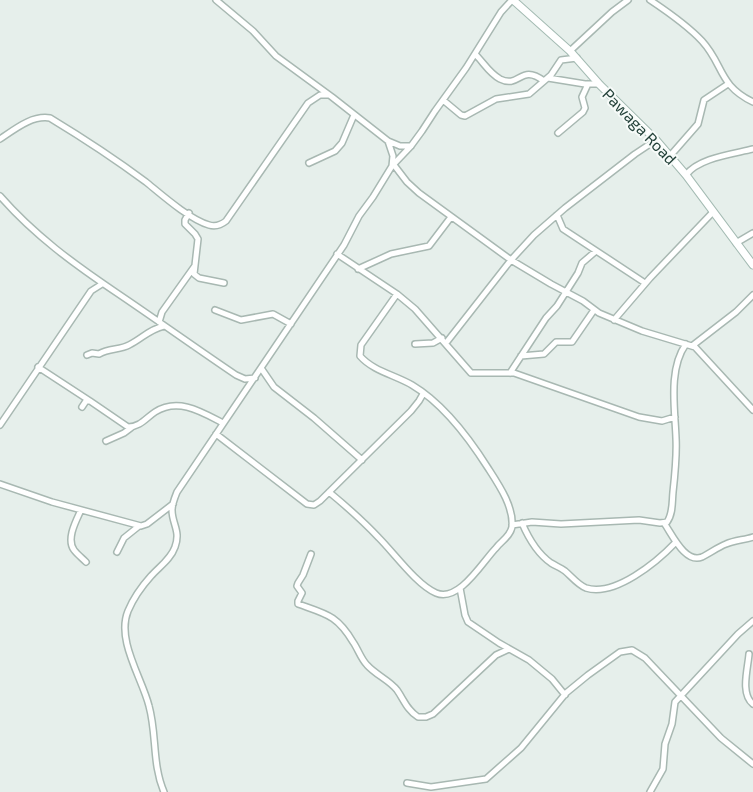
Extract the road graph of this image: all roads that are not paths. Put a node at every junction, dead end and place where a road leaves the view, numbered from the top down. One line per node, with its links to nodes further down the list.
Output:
1 (216, 0): 12 (street)
2 (513, 0): 5 (main road, Pawaga Road); 6 (street)
3 (628, 0): 5 (street)
4 (650, 0): 11 (street)
5 (570, 51): 7 (main road, Pawaga Road)
6 (475, 54): 8 (street); 13 (street)
7 (577, 58): 8 (street); 10 (main road, Pawaga Road)
8 (546, 79): 9 (street); 13 (street)
9 (588, 84): 10 (street); 16 (street)
10 (600, 84): 18 (main road, Pawaga Road)
11 (728, 84): 14 (street); 22 (street)
12 (329, 95): 15 (street); 28 (street)
13 (443, 100): 20 (street)
14 (753, 102)
15 (354, 115): 19 (street); 23 (street)
16 (558, 133)
17 (0, 139): 28 (street)
18 (656, 140): 22 (main road, Pawaga Road); 29 (street)
19 (388, 141): 20 (street); 24 (street)
20 (411, 146): 24 (street)
21 (753, 149): 25 (street)
22 (670, 156): 25 (main road, Pawaga Road)
23 (310, 162)
24 (393, 165): 30 (street); 34 (street)
25 (686, 175): 27 (main road, Pawaga Road)
26 (0, 196): 40 (street)
27 (713, 212): 32 (main road, Pawaga Road); 41 (street)
28 (188, 213): 37 (street)
29 (557, 215): 33 (street); 35 (street)
30 (451, 217): 35 (street); 38 (street)
31 (753, 233): 32 (street)
32 (736, 243): 36 (main road, Pawaga Road)
33 (596, 251): 41 (street); 42 (street)
34 (337, 254): 38 (street); 49 (street)
35 (511, 260): 42 (street); 51 (street)
36 (753, 265)
37 (194, 267): 39 (street); 48 (street)
38 (358, 269): 43 (street)
39 (224, 282)
40 (102, 284): 48 (street); 57 (street)
41 (645, 284): 47 (street)
42 (565, 292): 46 (street); 56 (street)
43 (397, 294): 51 (street); 61 (street)
44 (753, 294): 54 (street)
45 (215, 310): 49 (street)
46 (594, 310): 47 (street); 56 (street)
47 (614, 320): 53 (street)
48 (159, 322): 50 (street)
49 (290, 324): 58 (street)
50 (164, 326): 55 (street); 60 (street)
51 (444, 340): 52 (street); 59 (street)
52 (415, 344)
53 (686, 344): 54 (street); 65 (street)
54 (692, 346): 64 (street)
55 (86, 355)
56 (520, 356): 59 (street)
57 (38, 367): 62 (street); 66 (street)
58 (262, 368): 60 (street); 71 (street)
59 (510, 373): 65 (street)
60 (255, 378): 67 (street)
61 (423, 394): 71 (street); 78 (street)
62 (90, 401): 63 (street); 68 (street)
63 (82, 407)
64 (753, 410)
65 (675, 417): 77 (street)
66 (0, 424)
67 (223, 424): 68 (street); 69 (street)
68 (132, 427): 70 (street)
69 (216, 434): 73 (street); 74 (street)
70 (106, 442)
71 (362, 460): 73 (street)
72 (0, 484): 75 (street)
73 (329, 492): 85 (street)
74 (173, 504): 79 (street); 94 (street)
75 (81, 510): 79 (street); 84 (street)
76 (522, 523): 77 (street); 78 (street); 81 (street)
77 (664, 523): 81 (street)
78 (512, 525): 85 (street)
79 (139, 526): 82 (street)
80 (753, 537): 81 (street)
81 (676, 542)
82 (117, 552)
83 (311, 554): 87 (street)
84 (86, 562)
85 (460, 588): 87 (street)
86 (753, 621): 89 (street)
87 (509, 649): 90 (street)
88 (750, 654): 91 (street)
89 (681, 694): 90 (street); 92 (street); 95 (street)
90 (565, 695): 93 (street)
91 (753, 704)
92 (753, 764)
93 (407, 783)
94 (164, 792)
95 (650, 792)

